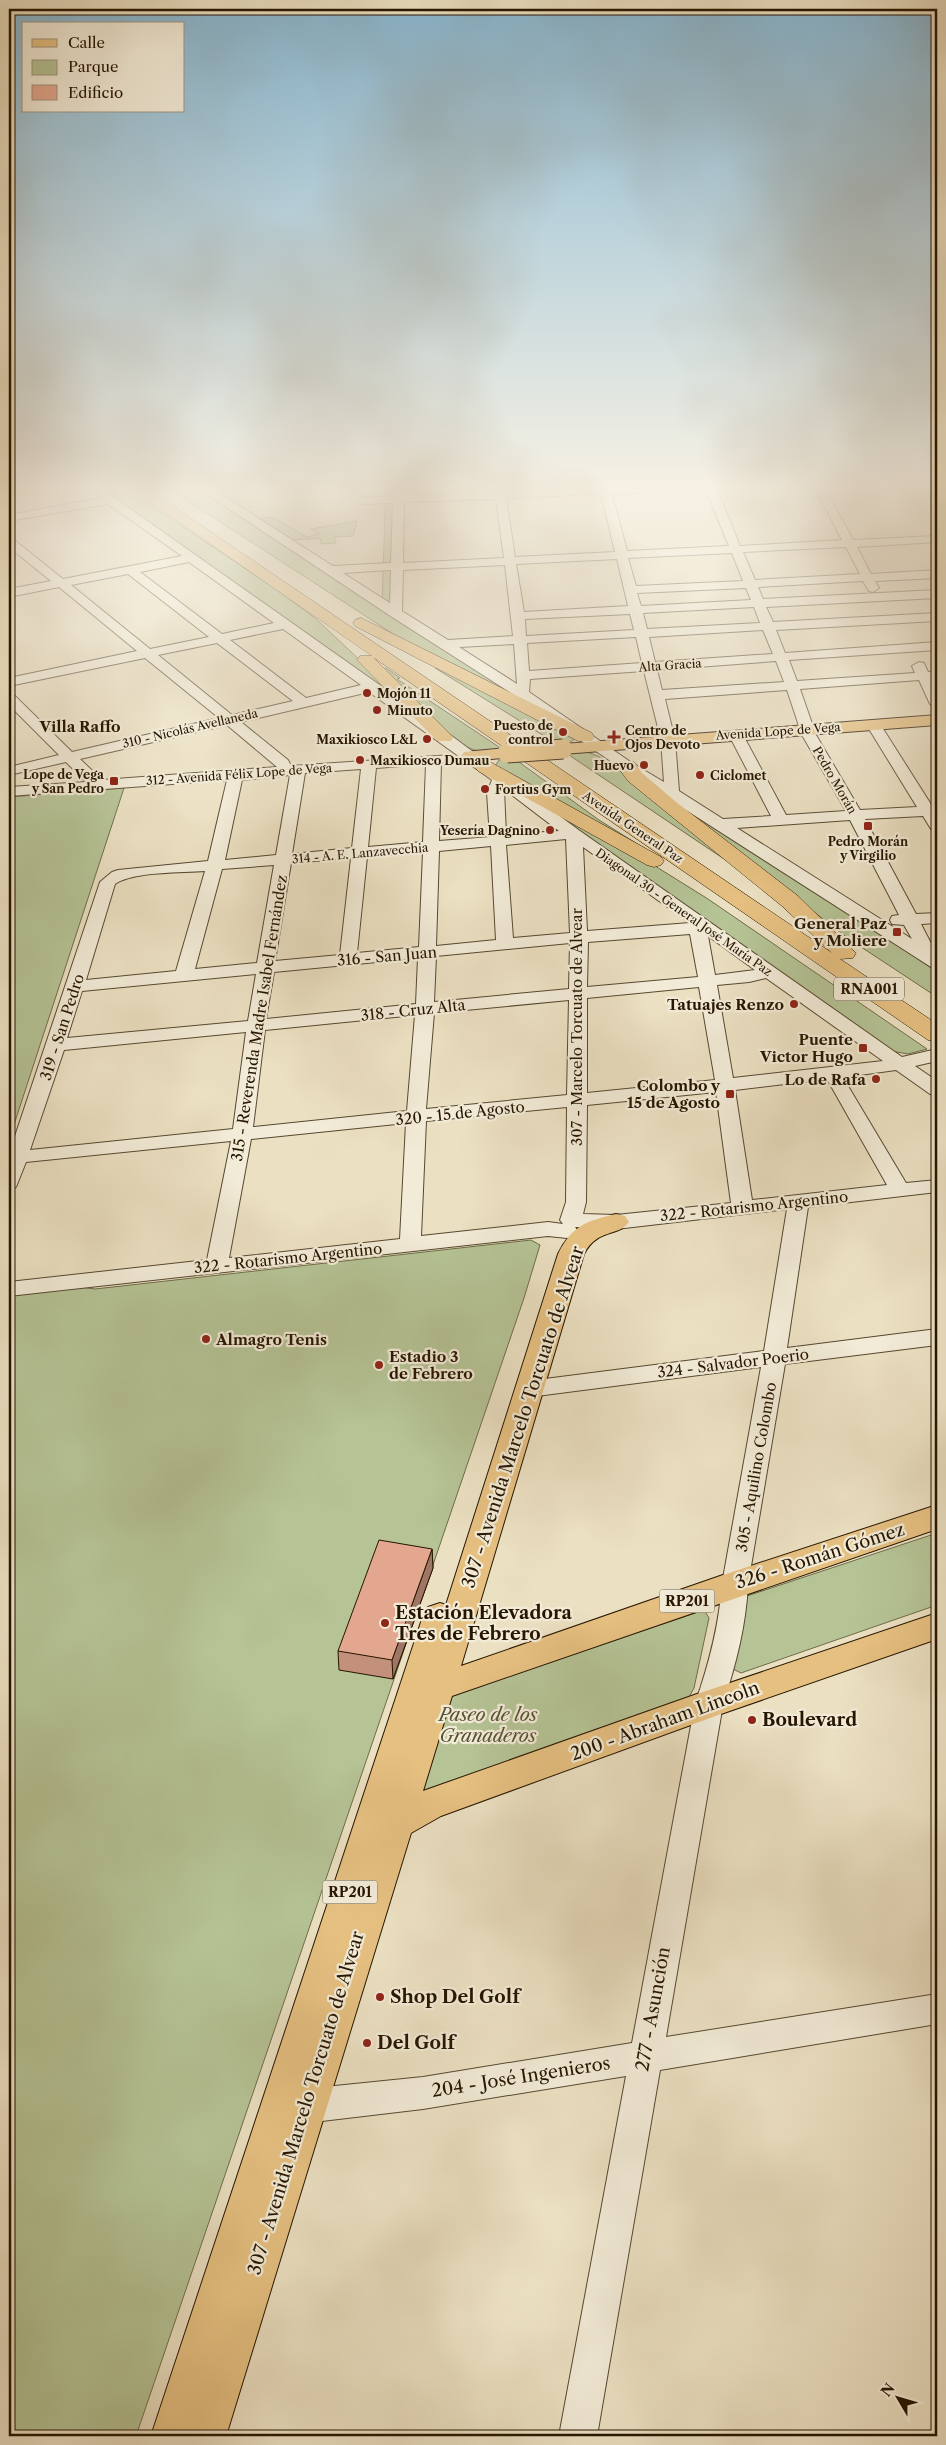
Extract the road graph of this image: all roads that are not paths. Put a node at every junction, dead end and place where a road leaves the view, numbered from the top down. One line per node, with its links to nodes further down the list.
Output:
1 (81, 598): 30 (street)
2 (166, 598): 25 (street)
3 (247, 598): 22 (street, Diagonal 30 - General José María Paz)
4 (307, 598): 17 (highway, Avenida General Paz / RNA001)
5 (309, 598): 17 (highway, Avenida General Paz / RNA001)
6 (372, 598): 15 (street)
7 (382, 598): 15 (street)
8 (397, 598): 18 (street)
9 (516, 598): 19 (street)
10 (633, 598): 16 (street)
11 (756, 598): 14 (street, Pedro Morán)
12 (859, 598): 14 (street)
13 (879, 598): 21 (street)
14 (758, 604): 16 (street); 23 (street, Pedro Morán)
15 (382, 605): 18 (street)
16 (636, 610): 19 (street); 24 (street)
17 (329, 612): 48 (highway); 50 (highway); 79 (highway, Avenida General Paz / RNA001); 82 (highway, Avenida General Paz / RNA001)
18 (396, 614): 27 (street)
19 (518, 616): 26 (street)
20 (937, 617): 21 (street)
21 (891, 620): 23 (street); 29 (street)
22 (284, 625): 25 (street); 36 (street, Diagonal 30 - General José María Paz)
23 (769, 626): 24 (street); 31 (street, Pedro Morán)
24 (641, 632): 26 (street); 32 (street)
25 (218, 639): 30 (street); 41 (street)
26 (521, 640): 27 (street); 33 (street)
27 (446, 644): 38 (street)
28 (937, 646): 29 (street, Alta Gracia)
29 (909, 648): 31 (street, Alta Gracia); 34 (street)
30 (148, 654): 35 (street); 43 (street)
31 (780, 658): 32 (street, Alta Gracia); 37 (street, Pedro Morán)
32 (651, 666): 33 (street, Alta Gracia); 39 (street)
33 (523, 675): 38 (street)
34 (931, 676): 37 (street); 42 (street)
35 (9, 682)
36 (372, 687): 41 (street, 310 - Nicolás Avellaneda); 48 (street, Diagonal 30 - General José María Paz)
37 (793, 687): 39 (street); 46 (street, Pedro Morán)
38 (522, 693): 50 (street)
39 (657, 695): 49 (street)
40 (9, 698): 51 (street)
41 (303, 702): 43 (street, 310 - Nicolás Avellaneda)
42 (937, 704)
43 (229, 719): 51 (street, 310 - Nicolás Avellaneda); 57 (street)
44 (937, 720): 45 (main road, Avenida Lope de Vega)
45 (873, 724): 46 (main road, Avenida Lope de Vega); 62 (street)
46 (807, 729): 47 (main road, Avenida Lope de Vega); 63 (street, Pedro Morán)
47 (736, 735): 49 (main road, Avenida Lope de Vega); 64 (street)
48 (444, 737): 55 (street, Diagonal 30 - General José María Paz)
49 (668, 740): 50 (main road, Avenida Lope de Vega); 61 (street)
50 (590, 742): 54 (street); 55 (main road, Avenida Lope de Vega, bridge)
51 (69, 757): 56 (street, 310 - Nicolás Avellaneda); 59 (street)
52 (434, 759): 53 (street, 312 - Avenida Félix Lope de Vega); 55 (street, 312 - Avenida Félix Lope de Vega); 69 (street)
53 (368, 764): 57 (street, 312 - Avenida Félix Lope de Vega); 70 (street)
54 (627, 766): 61 (street); 82 (highway)
55 (485, 768): 67 (street, Diagonal 30 - General José María Paz); 68 (street); 79 (highway)
56 (9, 770)
57 (292, 770): 58 (street, 312 - Avenida Félix Lope de Vega); 71 (street, 315 - Reverenda Madre Isabel Fernández)
58 (240, 774): 59 (street, 312 - Avenida Félix Lope de Vega); 72 (street)
59 (98, 785): 60 (street, 312 - Avenida Félix Lope de Vega)
60 (9, 792)
61 (672, 793): 65 (street)
62 (932, 810): 63 (street); 66 (street)
63 (856, 816): 64 (street); 75 (street, Pedro Morán)
64 (781, 820): 65 (street)
65 (720, 824): 76 (street)
66 (937, 826)
67 (574, 834): 68 (street, 314 - A. E. Lanzavecchia); 77 (street, Diagonal 30 - General José María Paz); 78 (street, 307 - Marcelo Torcuato de Alvear)
68 (499, 841): 69 (street, 314 - A. E. Lanzavecchia); 80 (street)
69 (432, 846): 70 (street, 314 - A. E. Lanzavecchia); 81 (street)
70 (359, 853): 71 (street, 314 - A. E. Lanzavecchia); 83 (street)
71 (284, 859): 72 (street, 314 - A. E. Lanzavecchia); 85 (street, 315 - Reverenda Madre Isabel Fernández)
72 (215, 866): 73 (street, 314 - A. E. Lanzavecchia); 87 (street)
73 (118, 875): 89 (street, 319 - San Pedro)
74 (937, 918): 75 (street)
75 (909, 920): 76 (street); 84 (street, Pedro Morán)
76 (870, 922): 84 (street)
77 (702, 926): 78 (street, 316 - San Juan); 86 (street, Diagonal 30 - General José María Paz); 88 (street)
78 (578, 937): 80 (street, 316 - San Juan); 90 (street, 307 - Marcelo Torcuato de Alvear)
79 (802, 942): 95 (highway, Avenida General Paz / RNA001)
80 (505, 945): 81 (street, 316 - San Juan)
81 (426, 953): 83 (street, 316 - San Juan); 91 (street)
82 (846, 953): 92 (highway, Avenida General Paz / RNA001)
83 (348, 960): 85 (street, 316 - San Juan)
84 (934, 961)
85 (267, 967): 87 (street, 316 - San Juan); 93 (street, 315 - Reverenda Madre Isabel Fernández)
86 (768, 970): 88 (street, 318 - Cruz Alta); 96 (street, Diagonal 30 - General José María Paz)
87 (184, 975): 89 (street, 316 - San Juan)
88 (707, 981): 90 (street, 318 - Cruz Alta); 98 (street)
89 (76, 986): 94 (street, 319 - San Pedro)
90 (579, 995): 91 (street, 318 - Cruz Alta); 100 (street, 307 - Marcelo Torcuato de Alvear)
91 (424, 1010): 93 (street, 318 - Cruz Alta); 101 (street)
92 (937, 1014)
93 (256, 1025): 94 (street, 318 - Cruz Alta); 102 (street, 315 - Reverenda Madre Isabel Fernández)
94 (56, 1044): 103 (street, 319 - San Pedro)
95 (936, 1049): 96 (street, 320 - 15 de Agosto)
96 (901, 1064): 97 (street, 320 - 15 de Agosto); 99 (street, Diagonal 30 - General José María Paz)
97 (834, 1072): 98 (street, 320 - 15 de Agosto); 106 (street)
98 (725, 1085): 100 (street, 320 - 15 de Agosto); 108 (street)
99 (937, 1090)
100 (577, 1101): 101 (street, 320 - 15 de Agosto); 110 (street, 307 - Marcelo Torcuato de Alvear)
101 (416, 1117): 102 (street, 320 - 15 de Agosto); 111 (street)
102 (242, 1134): 103 (street, 320 - 15 de Agosto); 112 (street, 315 - Reverenda Madre Isabel Fernández)
103 (18, 1157): 104 (street, 319 - San Pedro)
104 (9, 1183)
105 (937, 1186): 106 (street, 322 - Rotarismo Argentino)
106 (900, 1190): 107 (street, 322 - Rotarismo Argentino)
107 (797, 1202): 108 (street, 322 - Rotarismo Argentino); 115 (street, 305 - Aquilino Colombo)
108 (742, 1207): 109 (street, 322 - Rotarismo Argentino)
109 (616, 1222): 110 (street, 322 - Rotarismo Argentino); 116 (main road, 307 - Avenida Marcelo Torcuato de Alvear)
110 (569, 1225): 111 (street, 322 - Rotarismo Argentino); 120 (main road, 307 - Avenida Marcelo Torcuato de Alvear)
111 (410, 1245): 112 (street, 322 - Rotarismo Argentino)
112 (218, 1266): 113 (street, 322 - Rotarismo Argentino)
113 (9, 1289)
114 (937, 1337): 115 (street, 324 - Salvador Poerio)
115 (775, 1357): 116 (street, 324 - Salvador Poerio); 118 (street, 305 - Aquilino Colombo)
116 (529, 1389): 120 (main road, 307 - Avenida Marcelo Torcuato de Alvear)
117 (937, 1517): 118 (main road, 326 - Román Gómez / RP201)
118 (735, 1584): 120 (main road, 326 - Román Gómez / RP201); 121 (street, 277 - Asunción)
119 (937, 1626): 121 (main road, 200 - Abraham Lincoln)
120 (428, 1685): 122 (main road, 307 - Avenida Marcelo Torcuato de Alvear / RP201); 125 (main road, 307 - Avenida Marcelo Torcuato de Alvear / RP201)
121 (709, 1704): 122 (main road, 200 - Abraham Lincoln); 124 (street, 277 - Asunción)
122 (395, 1823): 125 (main road, 307 - Avenida Marcelo Torcuato de Alvear / RP201)
123 (937, 2009): 124 (street, 204 - José Ingenieros)
124 (645, 2056): 125 (street, 204 - José Ingenieros); 128 (street, 277 - Asunción)
125 (294, 2102): 126 (main road, 307 - Avenida Marcelo Torcuato de Alvear / RP201); 127 (main road, 307 - Avenida Marcelo Torcuato de Alvear / RP201)
126 (175, 2436)
127 (202, 2436)
128 (578, 2436)

